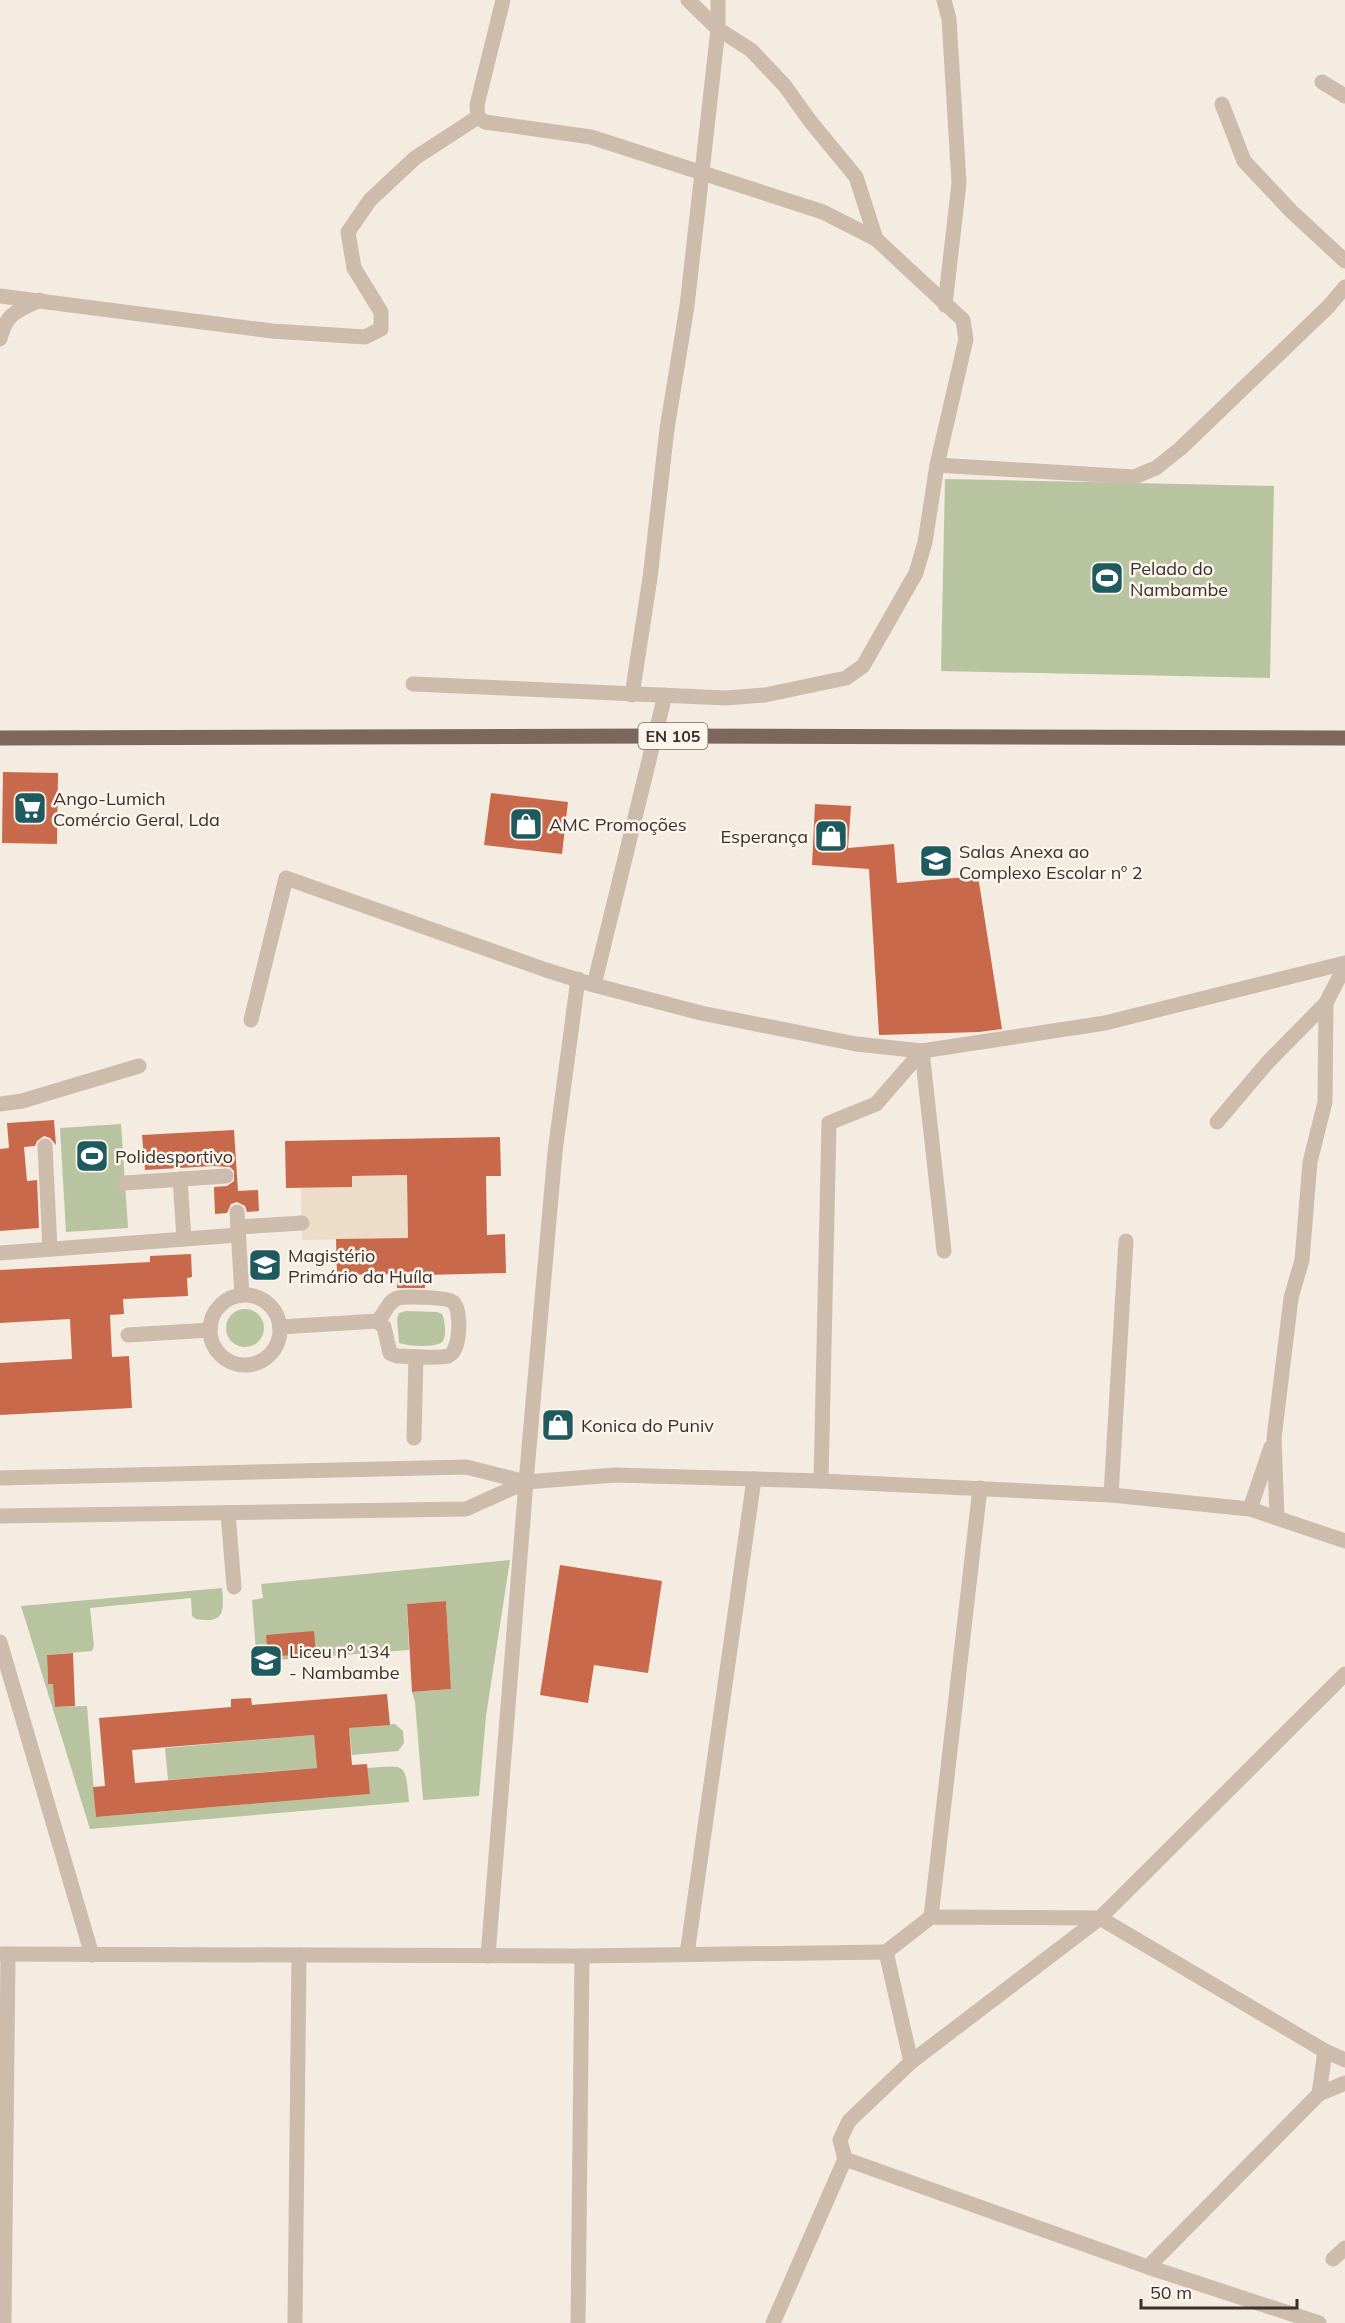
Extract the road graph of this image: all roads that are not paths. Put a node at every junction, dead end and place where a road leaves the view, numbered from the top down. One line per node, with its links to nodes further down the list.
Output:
1 (503, 0): 9 (street)
2 (688, 0): 5 (street)
3 (717, 0): 5 (street)
4 (945, 0): 16 (street)
5 (718, 29): 10 (street); 11 (street)
6 (1322, 82): 7 (street)
7 (1345, 96)
8 (1221, 104): 12 (street)
9 (478, 117): 10 (street); 15 (street)
10 (700, 172): 11 (street); 20 (street)
11 (876, 240): 16 (street)
12 (1345, 261)
13 (1345, 287): 18 (street)
14 (0, 296): 15 (street)
15 (39, 300): 17 (street)
16 (945, 305): 18 (street)
17 (0, 339)
18 (937, 465): 21 (street)
19 (413, 684): 20 (street)
20 (632, 695): 21 (street)
21 (665, 695): 22 (street)
22 (656, 736): 23 (main road, EN 105); 24 (main road, EN 105); 27 (street)
23 (0, 738)
24 (1345, 738)
25 (1345, 965): 28 (street); 30 (street)
26 (578, 979): 27 (street); 29 (street); 56 (street)
27 (594, 985): 30 (street)
28 (1326, 1003): 33 (street); 52 (street)
29 (251, 1020)
30 (922, 1051): 43 (street); 55 (street)
31 (139, 1066): 32 (street)
32 (0, 1104)
33 (1217, 1122)
34 (45, 1146): 42 (street)
35 (226, 1176): 36 (street)
36 (180, 1179): 37 (street); 40 (street)
37 (125, 1183)
38 (302, 1223): 39 (street)
39 (238, 1225): 40 (street); 45 (street)
40 (184, 1239): 42 (street)
41 (1126, 1241): 58 (street)
42 (50, 1249): 44 (street)
43 (944, 1251)
44 (0, 1253)
45 (242, 1295): 47 (street); 48 (street)
46 (377, 1321): 47 (street); 50 (street); 50 (street)
47 (280, 1326): 48 (street)
48 (210, 1330): 49 (street)
49 (128, 1335)
50 (416, 1357): 51 (street)
51 (414, 1438)
52 (1274, 1438): 59 (street); 62 (street)
53 (0, 1478): 56 (street)
54 (754, 1479): 55 (street); 56 (street); 71 (street)
55 (821, 1481): 57 (street)
56 (526, 1482): 60 (street); 74 (street)
57 (980, 1488): 58 (street); 67 (street)
58 (1111, 1495): 59 (street)
59 (1250, 1509): 62 (street)
60 (228, 1513): 61 (street); 64 (street)
61 (0, 1516)
62 (1277, 1518): 63 (street)
63 (1345, 1541)
64 (234, 1587)
65 (0, 1642): 72 (street)
66 (1345, 1674): 68 (street)
67 (931, 1917): 68 (street); 69 (street)
68 (1100, 1918): 76 (street); 78 (street)
69 (886, 1952): 71 (street); 78 (street)
70 (4, 1954): 72 (street); 85 (street)
71 (687, 1954): 75 (street)
72 (92, 1955): 73 (street)
73 (299, 1955): 74 (street); 86 (street)
74 (488, 1956): 75 (street)
75 (582, 1956): 87 (street)
76 (1325, 2051): 77 (street); 80 (street)
77 (1345, 2060)
78 (912, 2062): 81 (street)
79 (1345, 2083): 80 (street)
80 (1319, 2094): 84 (street)
81 (845, 2159): 84 (street); 88 (street)
82 (1345, 2248): 83 (street)
83 (1333, 2259)
84 (1148, 2267): 89 (street)
85 (4, 2323)
86 (295, 2323)
87 (578, 2323)
88 (773, 2323)
89 (1319, 2323)

